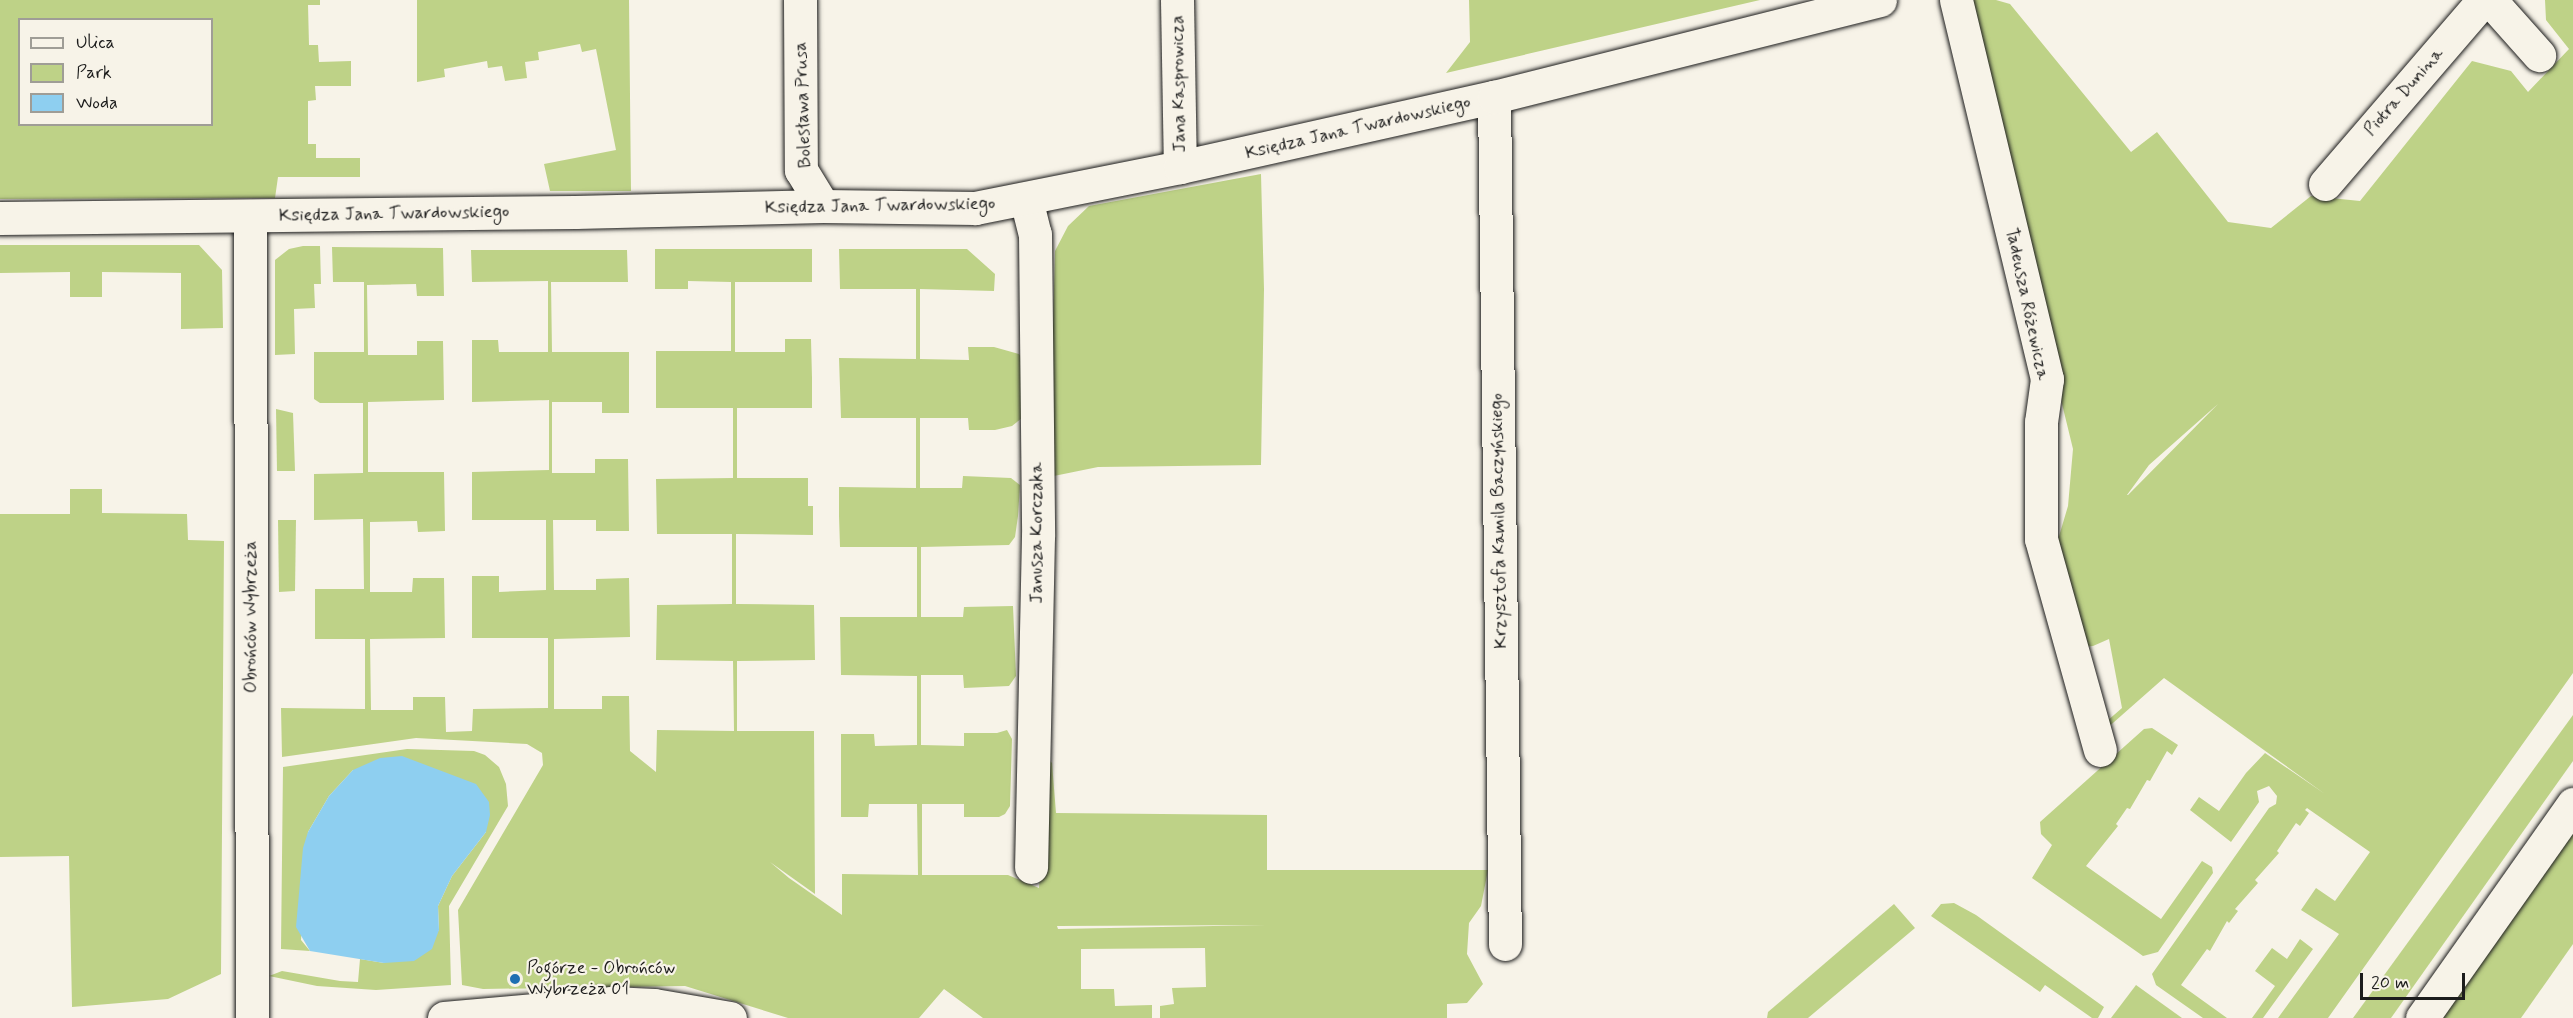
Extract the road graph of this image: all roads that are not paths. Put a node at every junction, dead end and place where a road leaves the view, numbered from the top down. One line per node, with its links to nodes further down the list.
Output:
1 (801, 0): 12 (street, Bolesława Prusa)
2 (1177, 0): 9 (street, Jana Kasprowicza)
3 (1880, 0): 8 (street, Księdza Jana Twardowskiego)
4 (1956, 0): 15 (street, Tadeusza Różewicza)
5 (2483, 0): 10 (street, Piotra Dunina)
6 (2490, 0): 7 (street)
7 (2539, 55)
8 (1494, 97): 9 (street, Księdza Jana Twardowskiego); 18 (street, Krzysztofa Kamila Baczyńskiego)
9 (1180, 167): 11 (street, Księdza Jana Twardowskiego)
10 (2325, 184)
11 (1026, 199): 12 (street, Księdza Jana Twardowskiego); 17 (street, Janusza Korczaka)
12 (822, 206): 13 (street, Księdza Jana Twardowskiego)
13 (250, 216): 14 (street, Księdza Jana Twardowskiego); 19 (street, Obrońców Wybrzeża)
14 (0, 218)
15 (2100, 750)
16 (2573, 804): 22 (street)
17 (1031, 867)
18 (1505, 944)
19 (252, 1018)
20 (444, 1018): 21 (street)
21 (730, 1018)
22 (2422, 1018)

